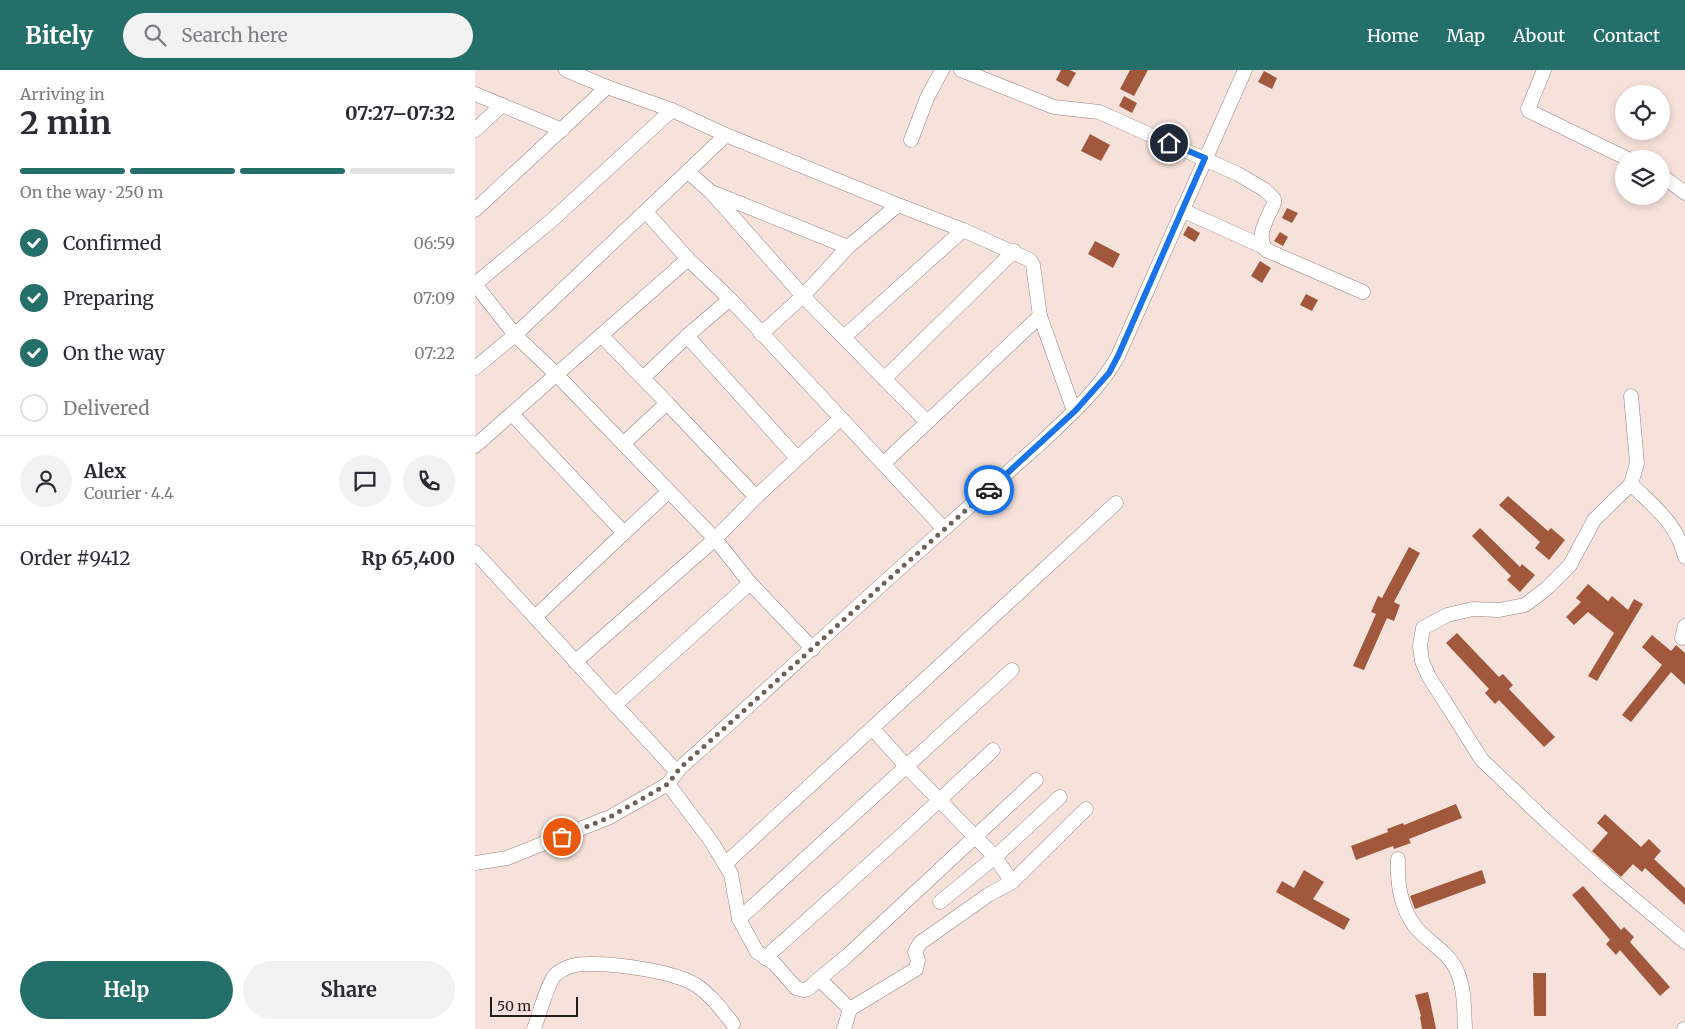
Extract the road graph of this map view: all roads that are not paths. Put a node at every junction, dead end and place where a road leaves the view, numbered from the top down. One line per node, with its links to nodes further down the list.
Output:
1 (566, 70): 6 (street)
2 (942, 70): 13 (street)
3 (961, 70): 15 (street)
4 (1245, 70): 15 (street)
5 (1545, 70): 14 (street)
6 (607, 87): 9 (street); 11 (street)
7 (475, 94): 8 (street)
8 (502, 105): 10 (street); 11 (street)
9 (672, 110): 12 (street); 29 (street)
10 (475, 130)
11 (562, 130): 21 (street)
12 (726, 135): 16 (street); 20 (street)
13 (911, 140)
14 (1615, 153)
15 (1205, 158): 22 (street); 26 (street)
16 (687, 172): 18 (street); 23 (street)
17 (1670, 181): 19 (street)
18 (711, 192): 25 (street); 31 (street)
19 (1685, 193)
20 (898, 205): 24 (street); 25 (street)
21 (475, 210)
22 (1182, 210): 26 (street); 45 (street)
23 (646, 212): 28 (street); 34 (street)
24 (963, 230): 27 (street); 38 (street)
25 (848, 247): 31 (street)
26 (1264, 247): 30 (street)
27 (1014, 252): 33 (street); 42 (street)
28 (689, 259): 32 (street); 36 (street)
29 (475, 284): 34 (street)
30 (1363, 292)
31 (803, 296): 35 (street); 38 (street)
32 (730, 299): 35 (street); 37 (street)
33 (1040, 316): 45 (street); 48 (street)
34 (515, 334): 39 (street); 40 (street)
35 (761, 334): 47 (street)
36 (601, 335): 40 (street); 41 (street)
37 (687, 336): 41 (street); 51 (street)
38 (844, 337): 42 (street)
39 (475, 368)
40 (556, 374): 46 (street); 49 (street)
41 (643, 378): 44 (street)
42 (885, 378): 48 (street)
43 (1631, 396): 53 (street)
44 (667, 403): 49 (street); 55 (street)
45 (1075, 411): 57 (street)
46 (512, 414): 50 (street); 58 (street)
47 (841, 418): 51 (street); 52 (street)
48 (927, 422): 52 (street)
49 (623, 444): 54 (street)
50 (475, 446)
51 (797, 458): 55 (street)
52 (884, 463): 57 (street)
53 (1631, 484): 61 (street); 85 (street)
54 (668, 492): 58 (street); 59 (street)
55 (756, 496): 59 (street)
56 (1117, 503): 68 (street)
57 (944, 529): 64 (street)
58 (624, 533): 63 (street)
59 (715, 540): 62 (street); 65 (street)
60 (475, 552): 63 (street)
61 (1685, 557)
62 (751, 583): 64 (street); 67 (street)
63 (535, 617): 65 (street)
64 (813, 649): 71 (street)
65 (575, 662): 67 (street)
66 (1012, 670): 70 (street)
67 (615, 705): 71 (street)
68 (872, 728): 70 (street); 81 (street)
69 (993, 750): 75 (street)
70 (906, 766): 75 (street); 84 (street)
71 (677, 772): 73 (street)
72 (1035, 780): 77 (street)
73 (668, 784): 80 (street); 81 (street)
74 (1060, 797): 78 (street)
75 (939, 799): 77 (street); 86 (street)
76 (1086, 809): 82 (street)
77 (974, 836): 78 (street); 87 (street)
78 (995, 857): 82 (street); 83 (street)
79 (1398, 859): 92 (street)
80 (475, 863)
81 (725, 864): 84 (street)
82 (1012, 882): 88 (street)
83 (939, 902)
84 (739, 920): 86 (street)
85 (1685, 942)
86 (765, 958): 87 (street)
87 (819, 979): 88 (street)
88 (850, 1009): 91 (street)
89 (733, 1024): 90 (street)
90 (534, 1029)
91 (844, 1029)
92 (1465, 1029)

